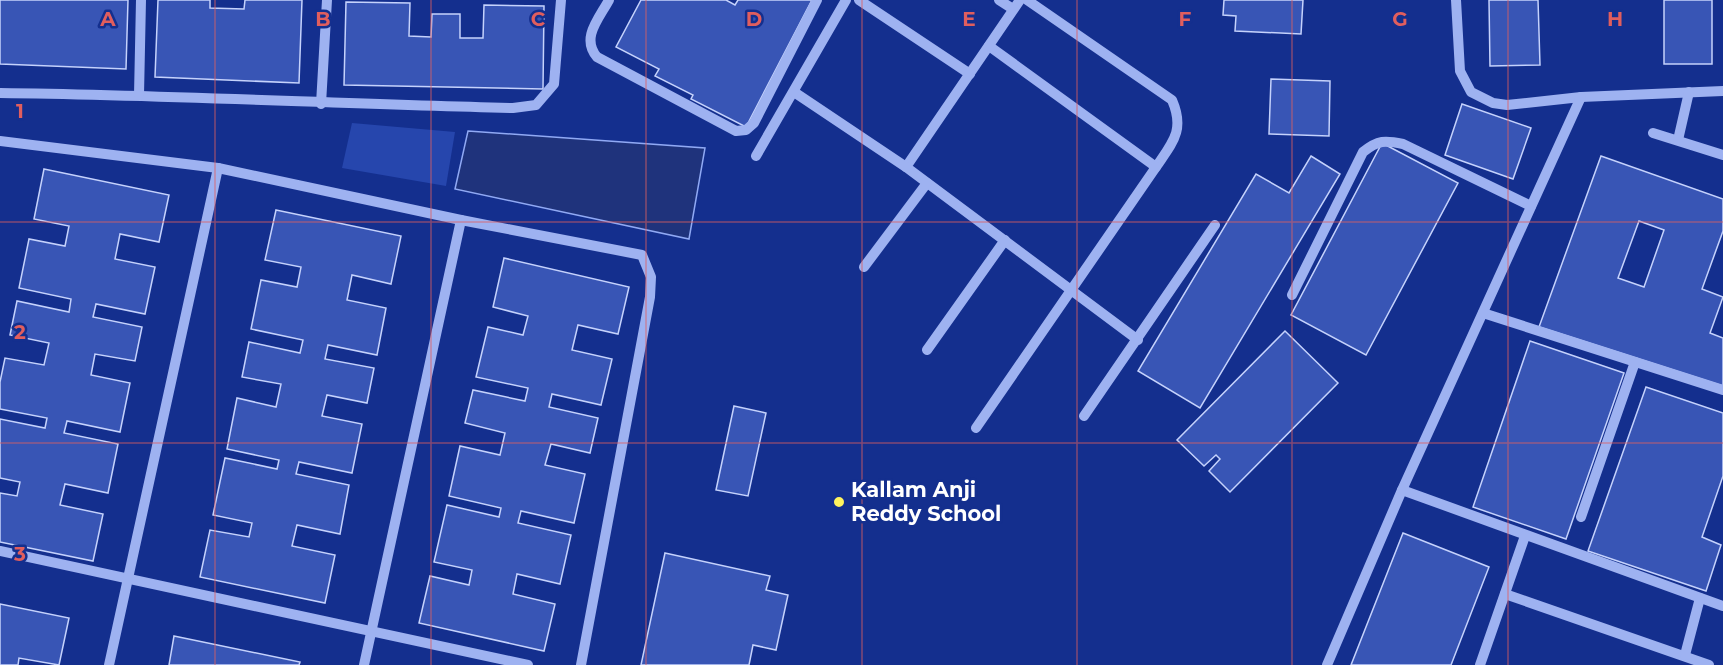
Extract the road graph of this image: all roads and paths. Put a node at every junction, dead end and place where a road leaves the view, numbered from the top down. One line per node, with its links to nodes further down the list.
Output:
1 (141, 0): 18 (street)
2 (327, 0): 20 (street)
3 (561, 0): 20 (street)
4 (609, 0): 5 (street)
5 (817, 0)
6 (846, 0): 15 (street)
7 (859, 0): 13 (street)
8 (999, 0): 11 (street)
9 (1027, 0): 27 (street)
10 (1456, 0): 19 (street)
11 (1017, 5): 12 (street)
12 (989, 46): 13 (street); 27 (street)
13 (970, 74): 26 (street)
14 (1723, 91): 16 (street)
15 (794, 92): 25 (street); 26 (street)
16 (1689, 92): 19 (street); 22 (street)
17 (0, 93): 18 (street)
18 (139, 94): 20 (street)
19 (1581, 97): 30 (street)
20 (321, 104)
21 (1653, 133): 22 (street)
22 (1678, 140): 24 (street)
23 (0, 141): 28 (street)
24 (1723, 154)
25 (756, 156)
26 (906, 167): 29 (street)
27 (1156, 167): 35 (street)
28 (218, 168): 31 (street); 48 (street)
29 (927, 183): 33 (street); 34 (street)
30 (1531, 206): 36 (street); 37 (street)
31 (461, 220): 52 (street); 57 (street)
32 (1215, 225): 38 (street)
33 (1005, 240): 35 (street); 39 (street)
34 (864, 267)
35 (1071, 288): 38 (street); 43 (street)
36 (1292, 295)
37 (1483, 313): 40 (street); 44 (street)
38 (1138, 340): 42 (street)
39 (927, 350)
40 (1635, 362): 41 (street); 45 (street)
41 (1723, 390)
42 (1084, 416)
43 (976, 428)
44 (1402, 490): 46 (street); 58 (street)
45 (1581, 517)
46 (1525, 536): 49 (street); 50 (street)
47 (0, 550): 48 (street)
48 (128, 578): 52 (street); 54 (street)
49 (1505, 594): 53 (street); 59 (street)
50 (1700, 598): 51 (street); 53 (street)
51 (1723, 606)
52 (371, 631): 55 (street); 56 (street)
53 (1684, 655): 60 (street)
54 (110, 665)
55 (363, 665)
56 (528, 665)
57 (581, 665)
58 (1327, 665)
59 (1480, 665)
60 (1710, 665)

